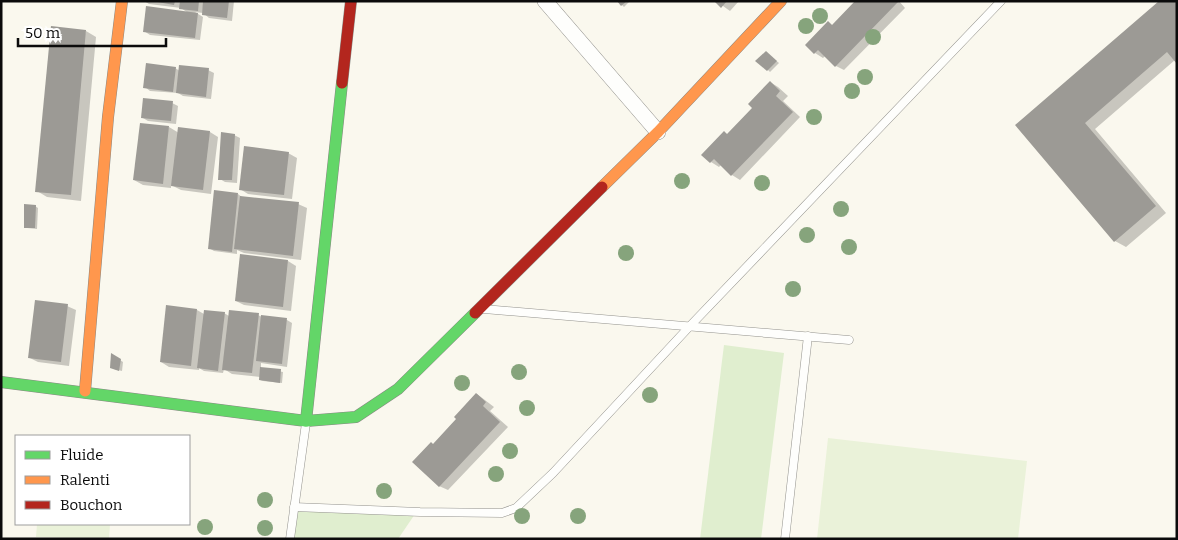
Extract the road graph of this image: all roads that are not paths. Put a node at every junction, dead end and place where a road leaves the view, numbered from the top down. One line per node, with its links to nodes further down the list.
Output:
1 (122, 1): 12 (street)
2 (352, 1): 13 (street)
3 (545, 1): 6 (street)
4 (781, 1): 6 (street)
5 (1000, 1): 8 (lane)
6 (658, 132): 7 (street)
7 (479, 309): 8 (lane); 13 (street)
8 (689, 326): 9 (lane); 14 (lane)
9 (808, 336): 10 (lane); 16 (lane)
10 (848, 340)
11 (1, 382): 12 (street)
12 (85, 392): 13 (street)
13 (306, 421): 14 (lane)
14 (294, 507): 15 (lane)
15 (290, 539)
16 (785, 539)

